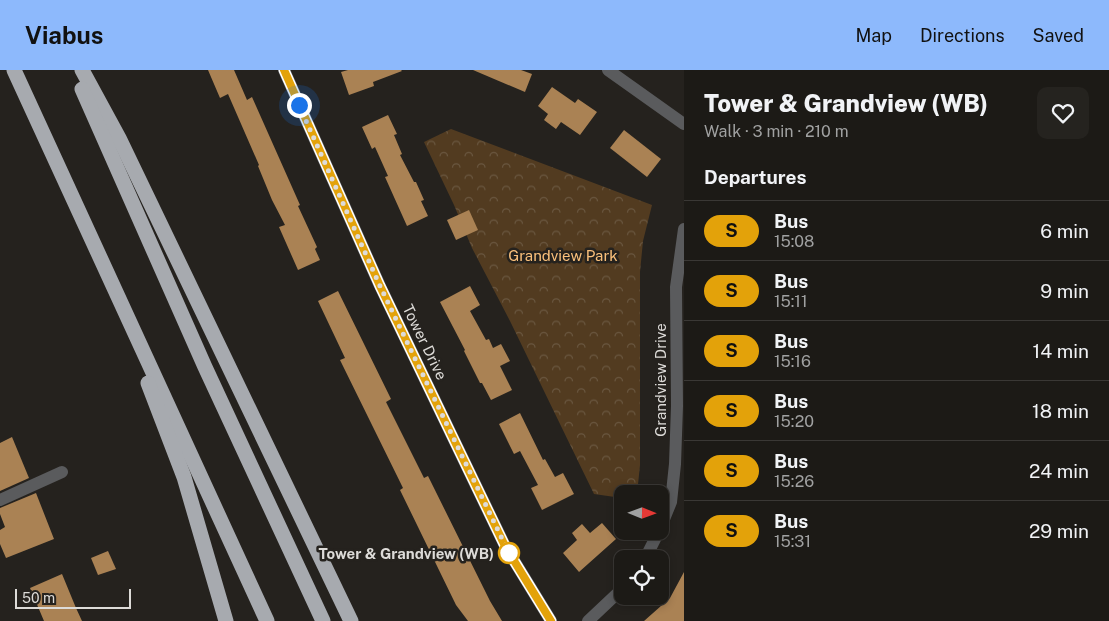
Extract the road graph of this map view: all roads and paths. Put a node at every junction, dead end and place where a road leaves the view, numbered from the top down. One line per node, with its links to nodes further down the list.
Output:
1 (14, 70): 7 (highway)
2 (74, 70): 15 (highway)
3 (82, 70): 16 (highway)
4 (284, 70): 17 (street, Tower Drive)
5 (608, 70): 6 (street)
6 (684, 124)
7 (72, 196): 13 (highway); 14 (highway)
8 (684, 229): 11 (street, Grandview Drive)
9 (62, 472): 10 (street)
10 (0, 500)
11 (669, 507)
12 (614, 597): 18 (street)
13 (226, 621)
14 (267, 621)
15 (323, 621)
16 (351, 621)
17 (551, 621)
18 (588, 621)

